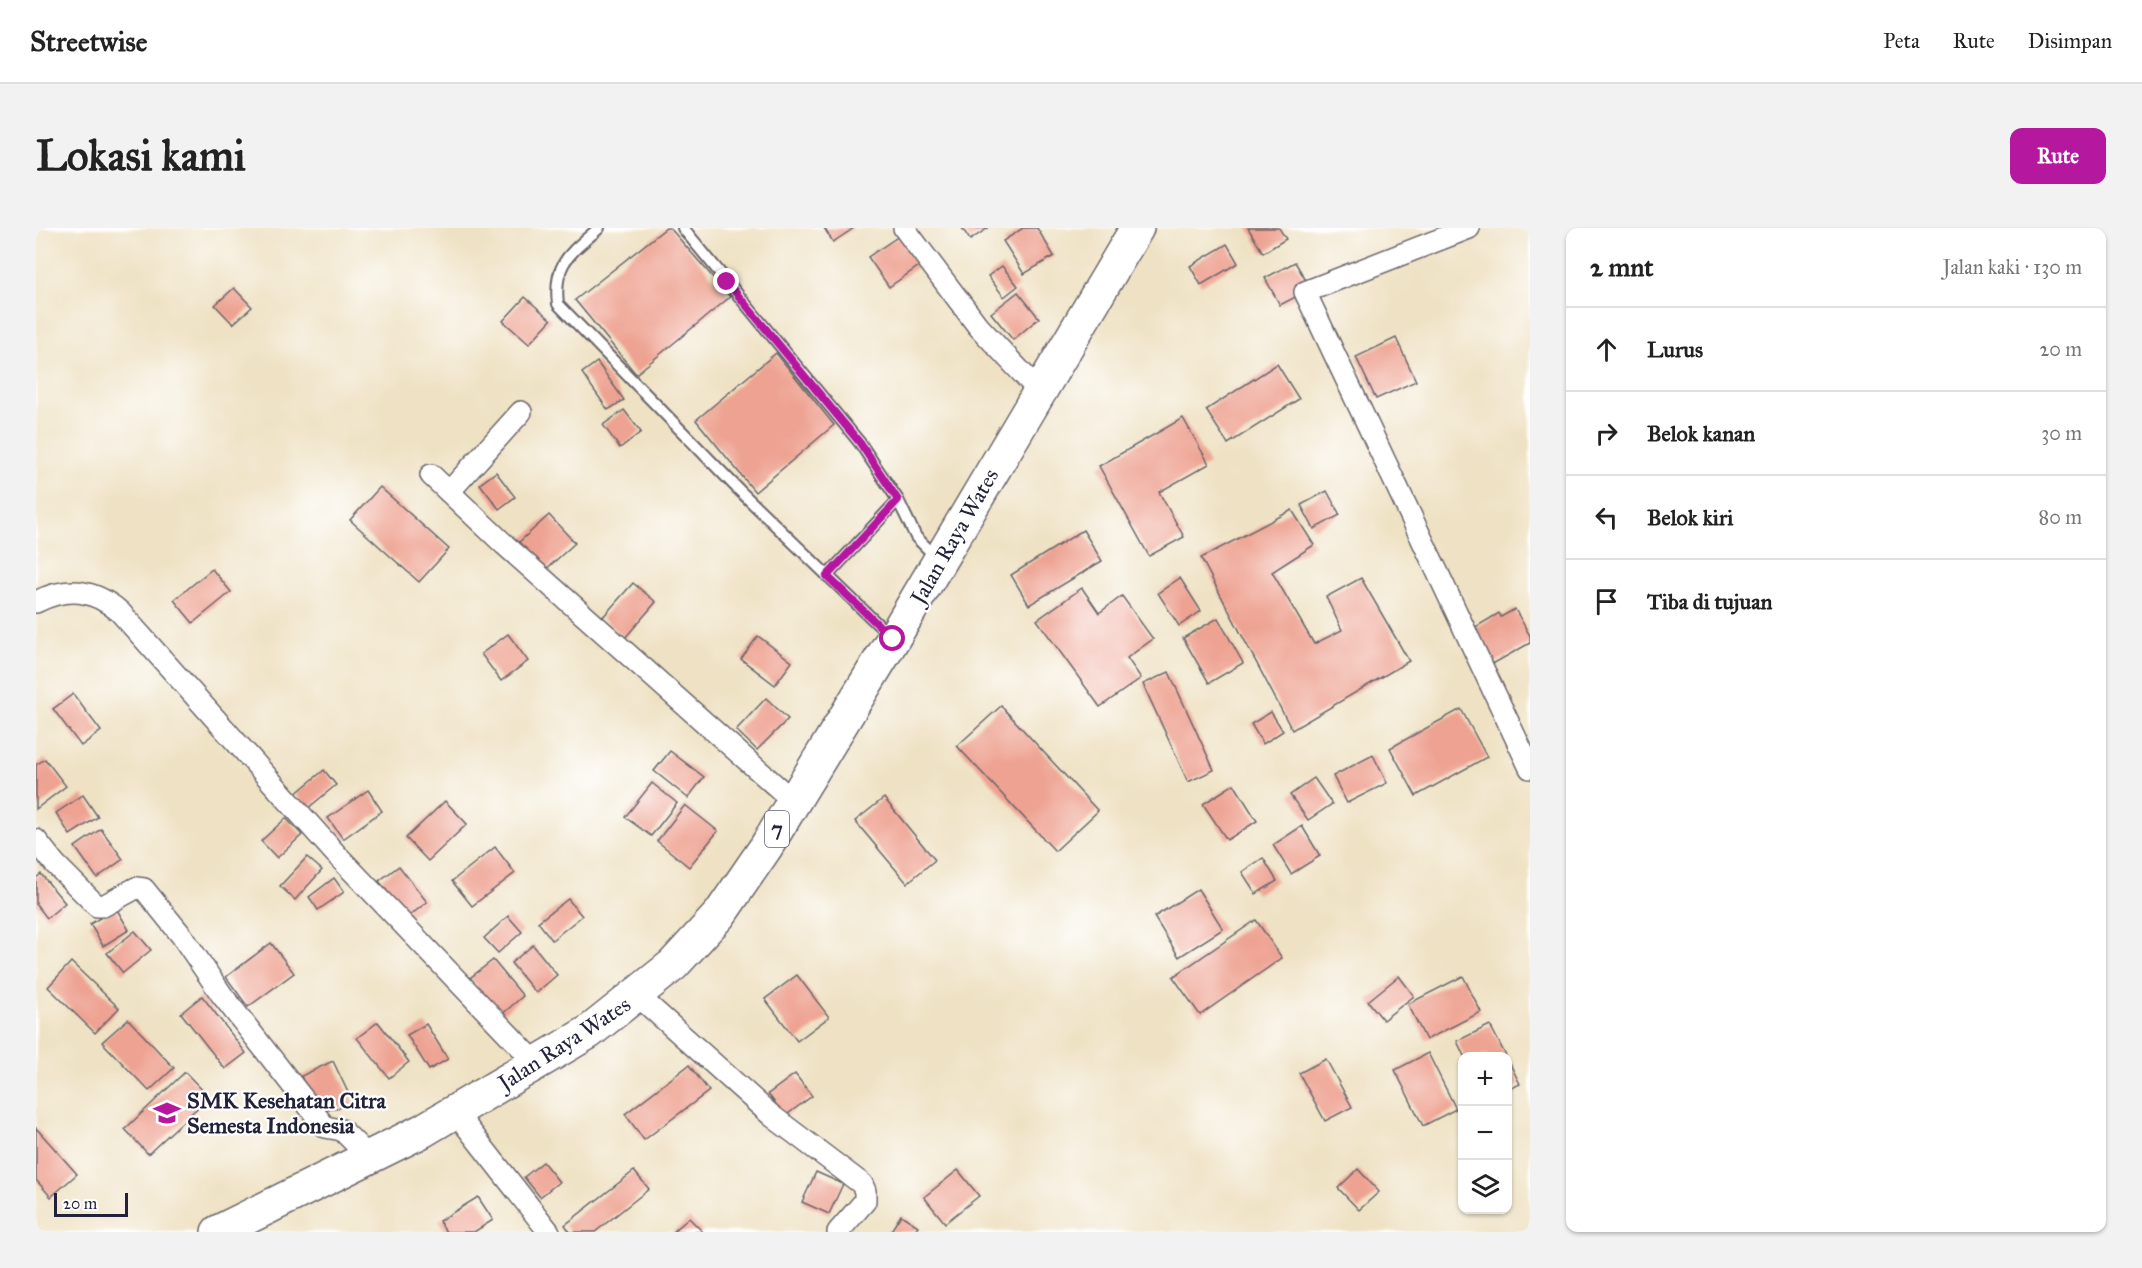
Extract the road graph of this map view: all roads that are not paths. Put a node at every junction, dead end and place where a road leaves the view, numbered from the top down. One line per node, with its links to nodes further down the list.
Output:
1 (599, 228): 12 (lane)
2 (683, 228): 10 (lane)
3 (904, 228): 6 (street)
4 (1469, 228): 15 (street)
5 (1133, 231): 6 (highway, Jalan Raya Wates / 7)
6 (1039, 391): 11 (highway, Jalan Raya Wates / 7)
7 (521, 412): 9 (street)
8 (430, 475): 9 (street)
9 (449, 492): 16 (street)
10 (898, 500): 11 (lane); 12 (lane)
11 (939, 560): 14 (highway, Jalan Raya Wates / 7)
12 (827, 576): 14 (lane)
13 (36, 602): 19 (street)
14 (893, 639): 16 (highway, Jalan Raya Wates / 7)
15 (1530, 768)
16 (794, 802): 18 (highway, Jalan Raya Wates / 7)
17 (36, 840): 21 (street)
18 (637, 995): 19 (highway, Jalan Raya Wates / 7); 24 (street)
19 (537, 1064): 20 (highway, Jalan Raya Wates / 7)
20 (456, 1113): 21 (highway, Jalan Raya Wates / 7); 23 (street)
21 (369, 1157): 22 (highway, Jalan Raya Wates / 7)
22 (218, 1232)
23 (549, 1232)
24 (838, 1232)

